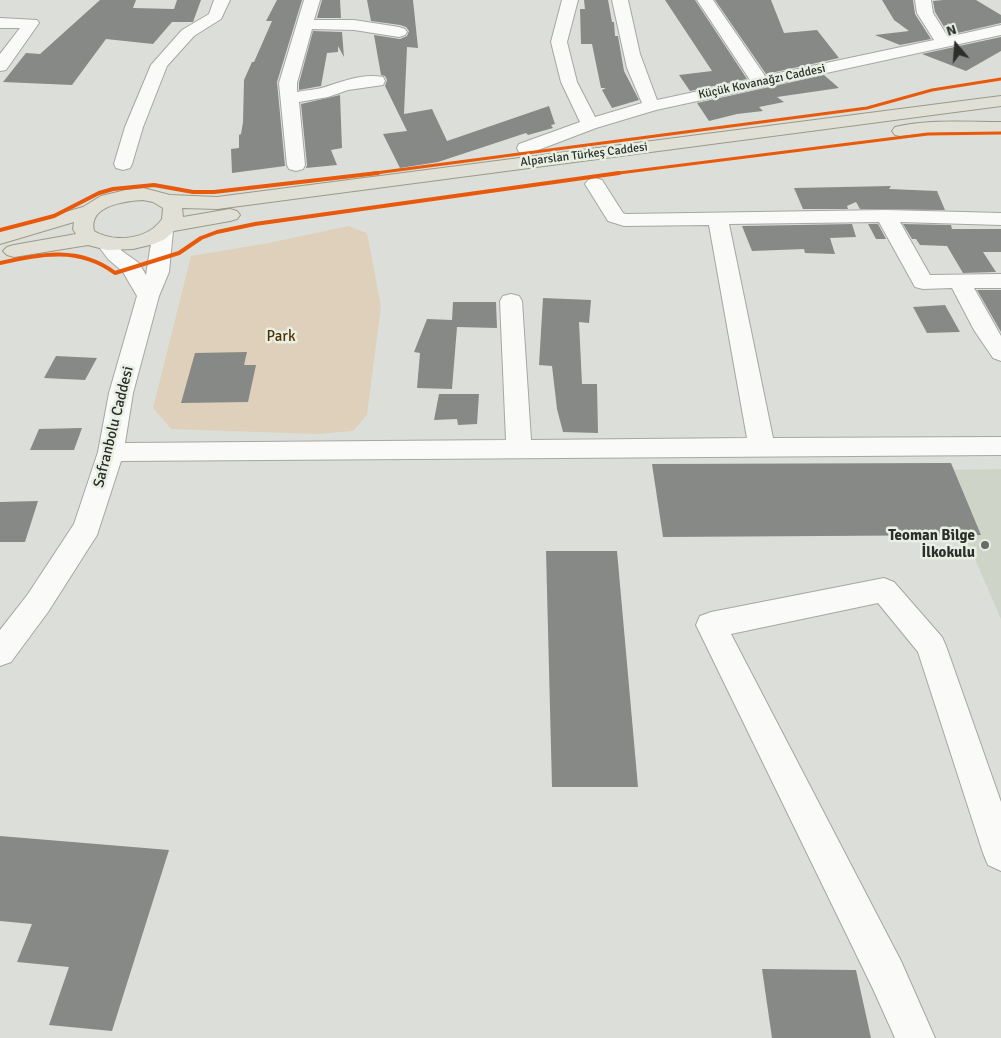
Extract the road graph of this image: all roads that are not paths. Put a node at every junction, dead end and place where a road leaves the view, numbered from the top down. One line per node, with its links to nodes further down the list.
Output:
1 (222, 0): 24 (street)
2 (312, 0): 8 (street)
3 (570, 0): 20 (street)
4 (620, 0): 18 (street)
5 (705, 0): 14 (street)
6 (923, 0): 11 (street)
7 (0, 23): 12 (street)
8 (305, 24): 10 (street); 16 (street)
9 (1001, 30): 11 (street, Küçük Kovanağzı Caddesi)
10 (399, 32)
11 (944, 43): 14 (street, Küçük Kovanağzı Caddesi)
12 (0, 66)
13 (376, 81): 16 (street)
14 (760, 82): 18 (street, Küçük Kovanağzı Caddesi)
15 (1001, 85): 22 (main road)
16 (289, 98): 25 (street)
17 (1001, 101): 22 (main road, Alparslan Türkeş Caddesi)
18 (652, 106): 20 (street, Küçük Kovanağzı Caddesi)
19 (1001, 111): 22 (main road, Alparslan Türkeş Caddesi)
20 (590, 124): 23 (street, Küçük Kovanağzı Caddesi)
21 (1001, 127): 22 (main road)
22 (691, 147): 27 (main road, Alparslan Türkeş Caddesi); 32 (main road, Alparslan Türkeş Caddesi)
23 (526, 148)
24 (122, 164)
25 (296, 165)
26 (595, 184): 30 (street)
27 (166, 201): 28 (main road, Alparslan Türkeş Caddesi); 32 (main road)
28 (90, 211): 33 (main road); 34 (main road)
29 (886, 216): 30 (street); 31 (street); 36 (street)
30 (718, 219): 42 (street)
31 (1001, 219)
32 (165, 228): 34 (main road, Alparslan Türkeş Caddesi); 38 (street, Safranbolu Caddesi)
33 (0, 238)
34 (99, 241): 35 (main road); 38 (street)
35 (0, 254)
36 (959, 281): 37 (street); 40 (street)
37 (1001, 281)
38 (148, 296): 44 (street, Safranbolu Caddesi)
39 (511, 301): 43 (street)
40 (1001, 353)
41 (1001, 446): 42 (street)
42 (762, 448): 43 (street)
43 (519, 450): 44 (street)
44 (111, 452): 45 (street, Safranbolu Caddesi)
45 (0, 652)
46 (1001, 853): 47 (street)
47 (914, 1038)

